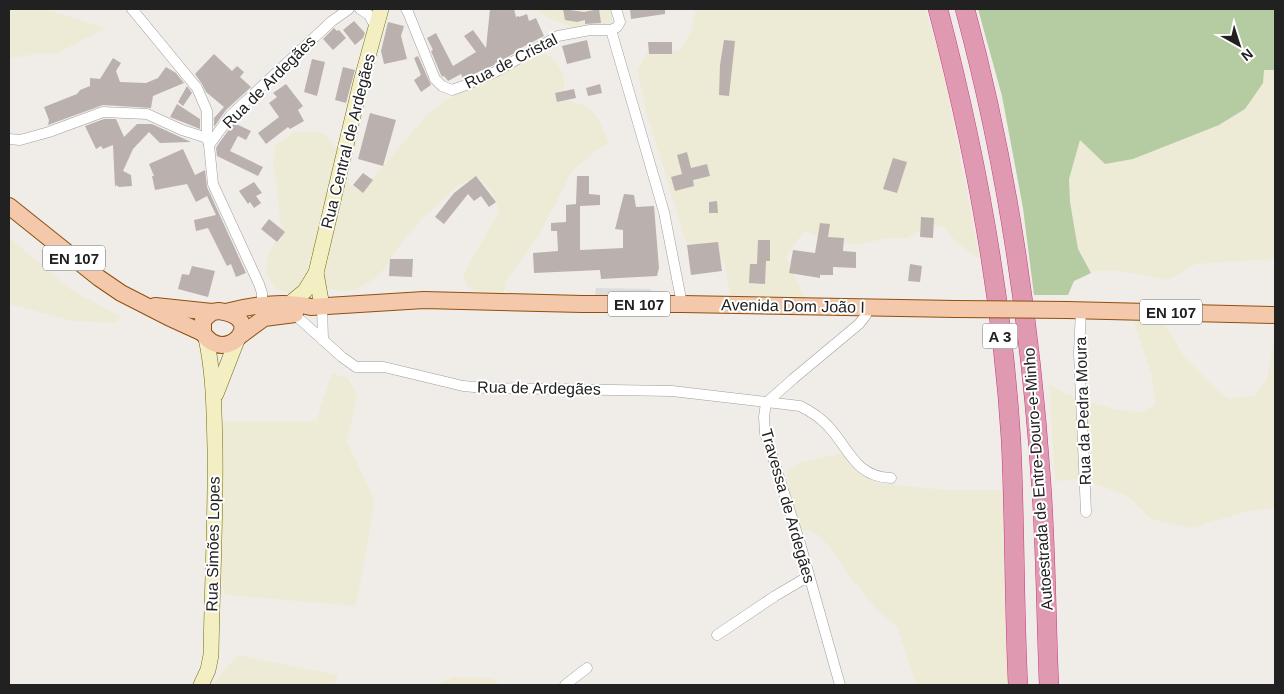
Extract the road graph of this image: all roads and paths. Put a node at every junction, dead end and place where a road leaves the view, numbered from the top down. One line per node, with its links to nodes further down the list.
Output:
1 (132, 9): 12 (street)
2 (349, 9): 12 (street, Rua de Ardegães)
3 (360, 9): 9 (street)
4 (381, 9): 9 (street, Rua Central de Ardegães)
5 (406, 9): 10 (street, Rua de Cristal)
6 (616, 9): 10 (street)
7 (938, 9): 38 (highway, Autoestrada de Entre-Douro-e-Minho / A 3)
8 (965, 9): 39 (highway, Autoestrada de Entre-Douro-e-Minho / A 3)
9 (376, 28): 14 (street, Rua Central de Ardegães)
10 (611, 30): 16 (street)
11 (9, 139): 12 (street)
12 (208, 142): 17 (street)
13 (9, 206): 15 (main road, EN 107)
14 (316, 274): 18 (street, Rua Central de Ardegães); 20 (street, Rua Central de Ardegães)
15 (143, 304): 22 (main road, EN 107); 24 (main road, EN 107)
16 (682, 304): 18 (main road, Avenida Dom João I / EN 107); 19 (main road, Avenida Dom João I / EN 107)
17 (262, 306): 20 (main road, Avenida Dom João I / EN 107); 22 (main road, Avenida Dom João I / EN 107)
18 (316, 306): 20 (main road, Avenida Dom João I / EN 107); 26 (street)
19 (867, 308): 21 (main road, Avenida Dom João I / EN 107, bridge); 28 (street)
20 (291, 309): 25 (main road, Avenida Dom João I / EN 107); 26 (street, Rua de Ardegães)
21 (1074, 310): 23 (main road, Avenida Dom João I / EN 107); 30 (street, Rua da Pedra Moura)
22 (219, 312): 24 (main road); 25 (main road)
23 (1275, 315)
24 (205, 335): 25 (main road, EN 107); 27 (street, Rua Simões Lopes)
25 (239, 337): 27 (street, Rua Simões Lopes)
26 (324, 340): 28 (street, Rua de Ardegães)
27 (214, 400): 35 (street, Rua Simões Lopes)
28 (766, 403): 29 (street, Rua de Ardegães); 31 (street, Travessa de Ardegães)
29 (890, 478)
30 (1086, 512)
31 (809, 576): 32 (street); 34 (street, Travessa de Ardegães)
32 (717, 635)
33 (587, 668): 36 (street)
34 (839, 681): 37 (street)
35 (201, 685)
36 (565, 685)
37 (830, 685)
38 (1018, 685)
39 (1049, 685)

